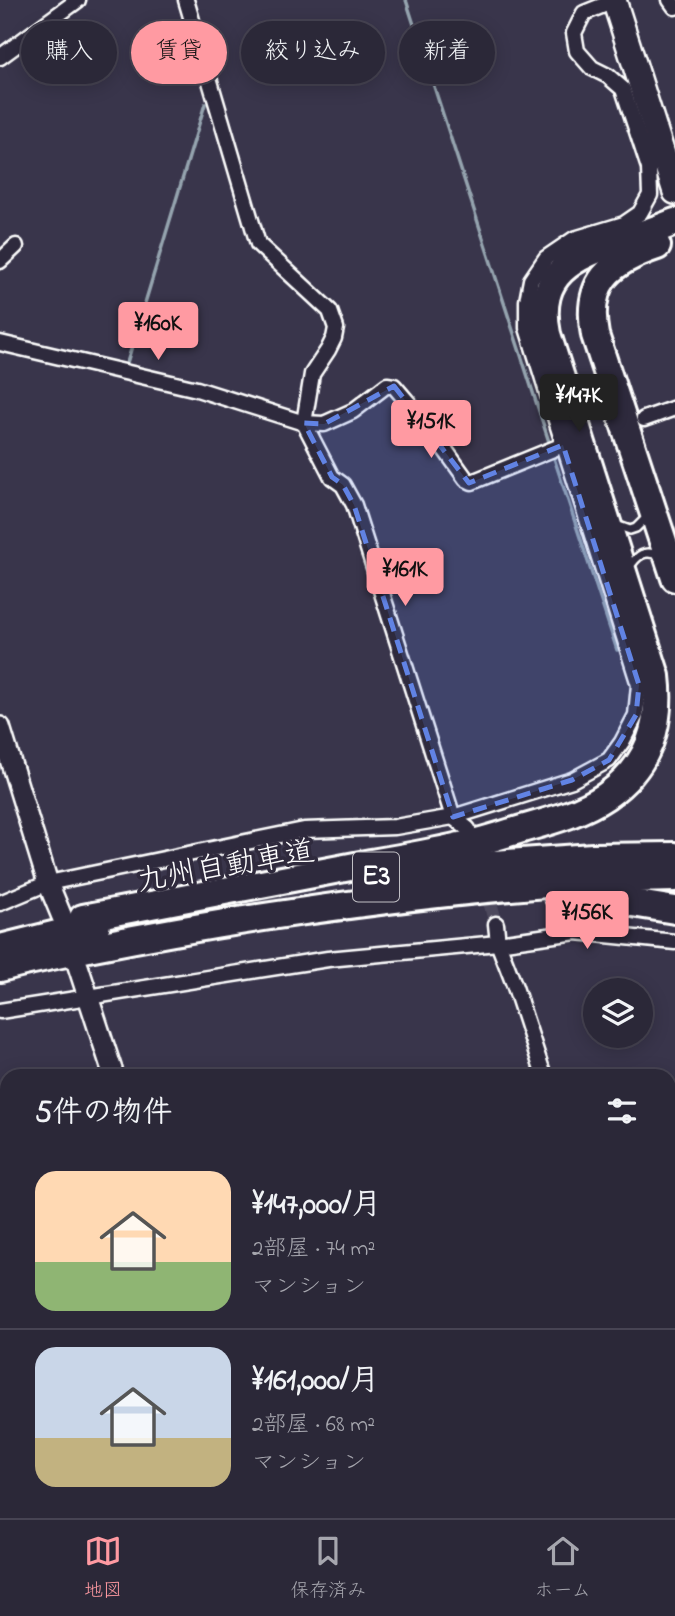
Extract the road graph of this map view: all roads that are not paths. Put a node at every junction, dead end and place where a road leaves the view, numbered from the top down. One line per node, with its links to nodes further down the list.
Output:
1 (78, 0): 6 (street)
2 (186, 0): 15 (street)
3 (614, 0): 7 (main road); 16 (street)
4 (670, 0): 5 (street)
5 (675, 7)
6 (0, 57)
7 (675, 192)
8 (675, 222): 18 (highway)
9 (675, 240): 17 (highway)
10 (16, 246): 11 (street)
11 (0, 261)
12 (0, 343): 15 (street)
13 (675, 408): 14 (street)
14 (644, 419)
15 (304, 423): 16 (street); 22 (street)
16 (563, 444): 22 (street)
17 (651, 506): 18 (lane); 19 (highway)
18 (605, 516): 20 (highway)
19 (673, 573): 20 (lane)
20 (626, 582): 30 (highway)
21 (0, 727): 26 (street)
22 (453, 817): 23 (street); 26 (street)
23 (468, 829)
24 (675, 856): 30 (highway, 九州自動車道 / E3)
25 (675, 877): 29 (highway, 九州自動車道 / E3)
26 (48, 883): 27 (street); 30 (street)
27 (0, 904)
28 (675, 910): 29 (highway)
29 (240, 920): 36 (highway, 九州自動車道 / E3)
30 (71, 923): 34 (highway, 九州自動車道 / E3)
31 (496, 924): 33 (street)
32 (675, 942): 33 (street)
33 (498, 943): 37 (street); 40 (street)
34 (0, 948)
35 (78, 966): 37 (street)
36 (0, 968)
37 (89, 997): 38 (street); 39 (street)
38 (0, 1011)
39 (112, 1069)
40 (542, 1069)

